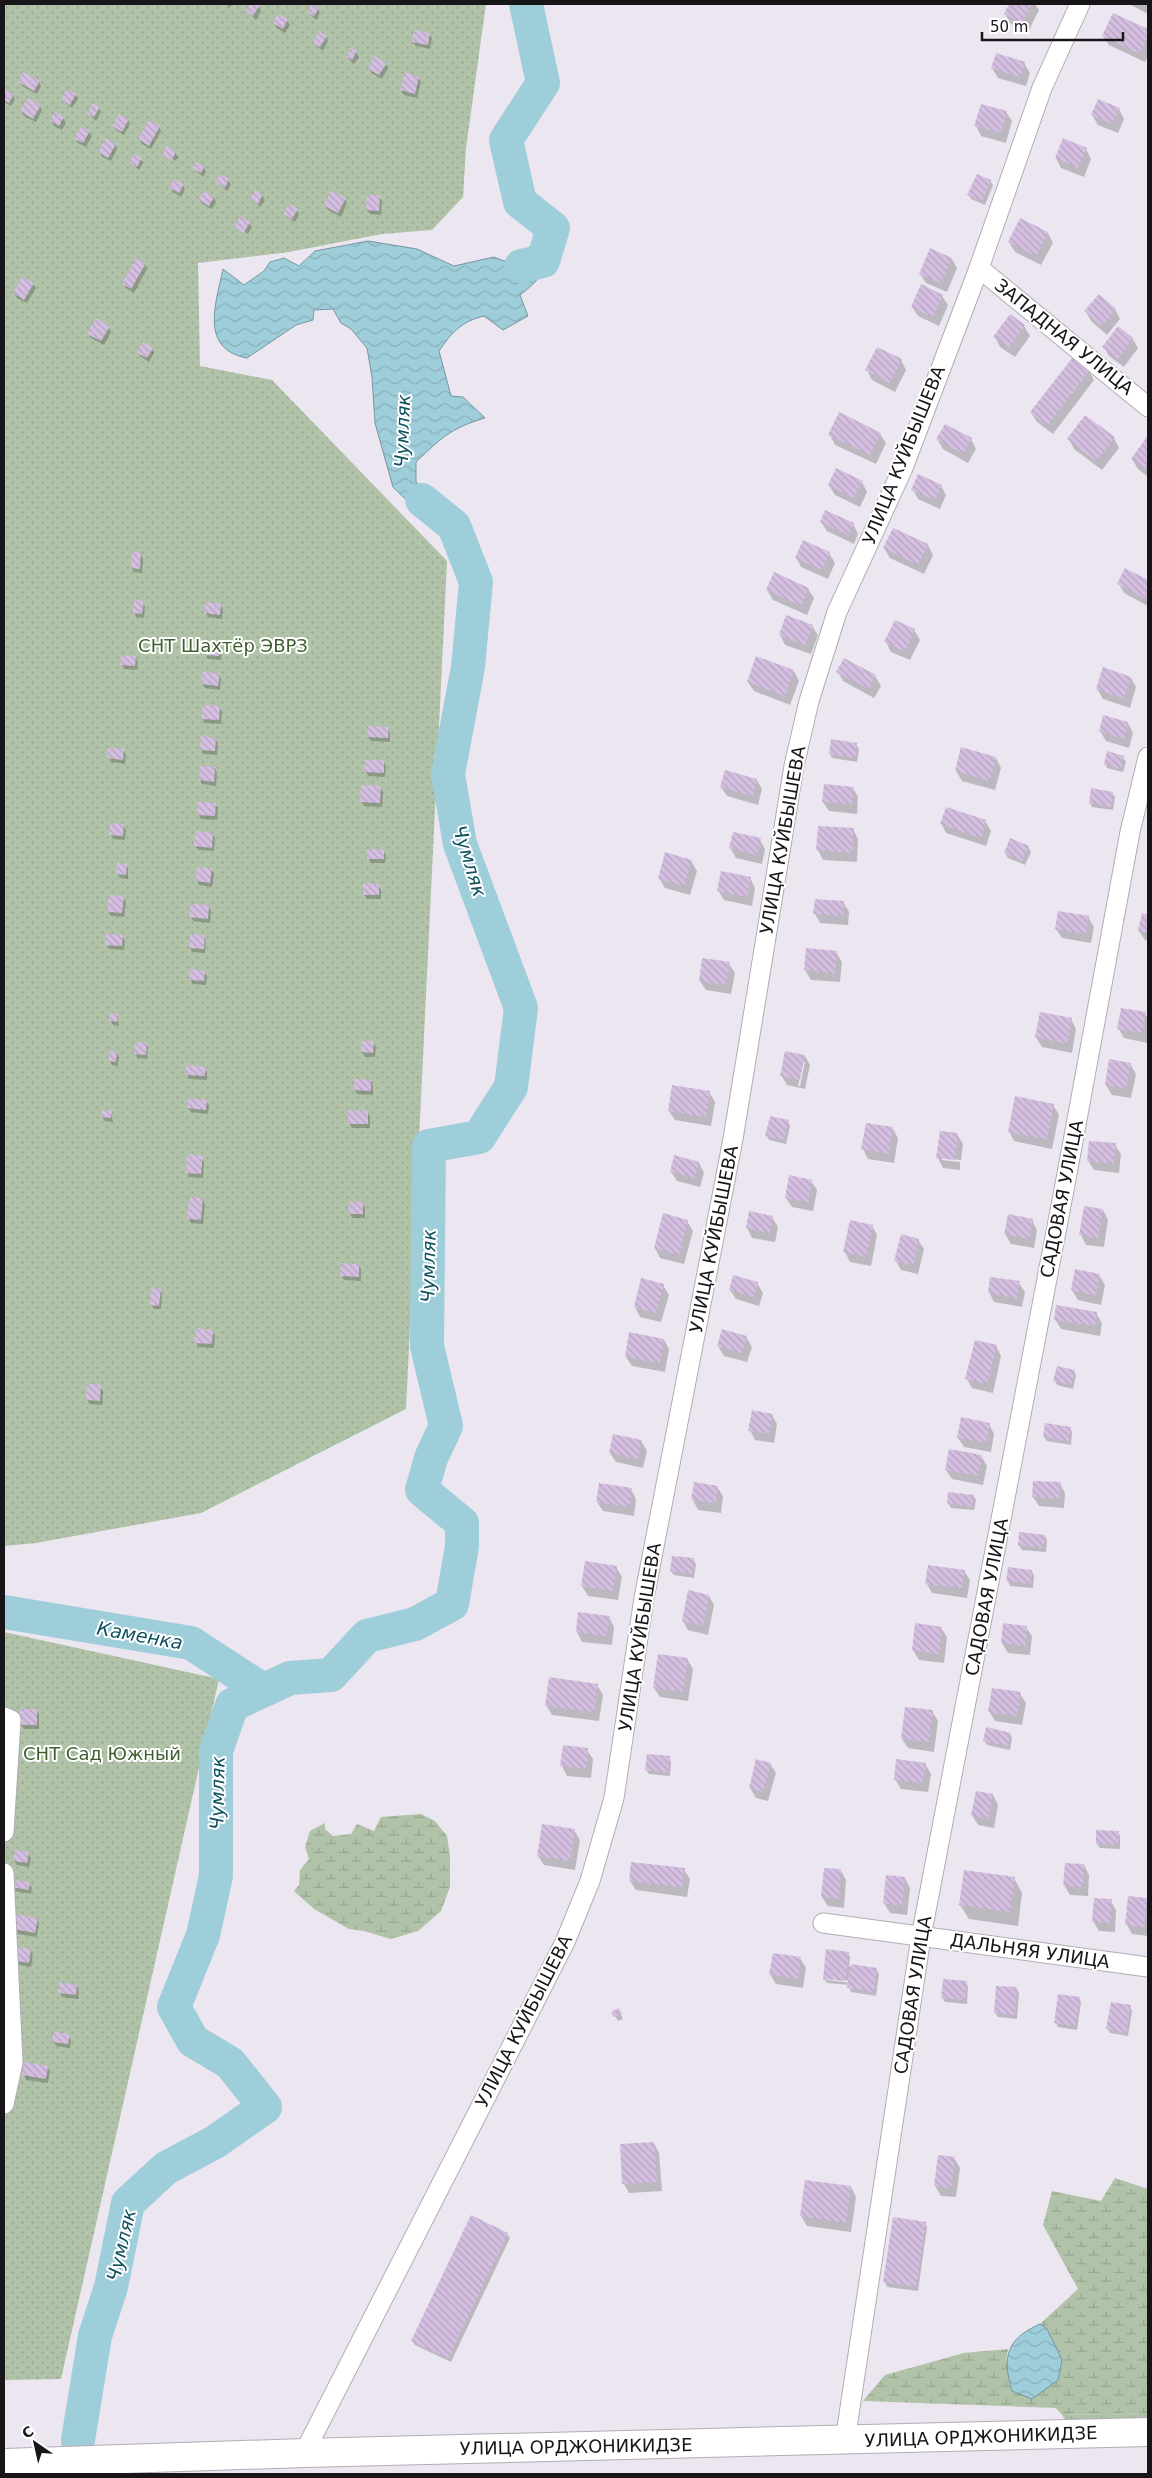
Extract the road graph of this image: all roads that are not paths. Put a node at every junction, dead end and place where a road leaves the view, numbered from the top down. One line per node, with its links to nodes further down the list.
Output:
1 (1080, 4): 2 (street, УЛИЦА КУЙБЫШЕВА)
2 (979, 268): 3 (street, ЗАПАДНАЯ УЛИЦА); 14 (street, УЛИЦА КУЙБЫШЕВА)
3 (1148, 406)
4 (1148, 757): 9 (street, САДОВАЯ УЛИЦА)
5 (7, 1718): 6 (street)
6 (4, 1832)
7 (4, 1872): 11 (street)
8 (823, 1923): 9 (street, ДАЛЬНЯЯ УЛИЦА)
9 (921, 1936): 10 (street, ДАЛЬНЯЯ УЛИЦА); 13 (street, САДОВАЯ УЛИЦА)
10 (1148, 1966)
11 (4, 2104)
12 (1148, 2432): 13 (main road, УЛИЦА ОРДЖОНИКИДЗЕ)
13 (846, 2441): 14 (main road, УЛИЦА ОРДЖОНИКИДЗЕ)
14 (304, 2453): 15 (main road, УЛИЦА ОРДЖОНИКИДЗЕ)
15 (4, 2464)

